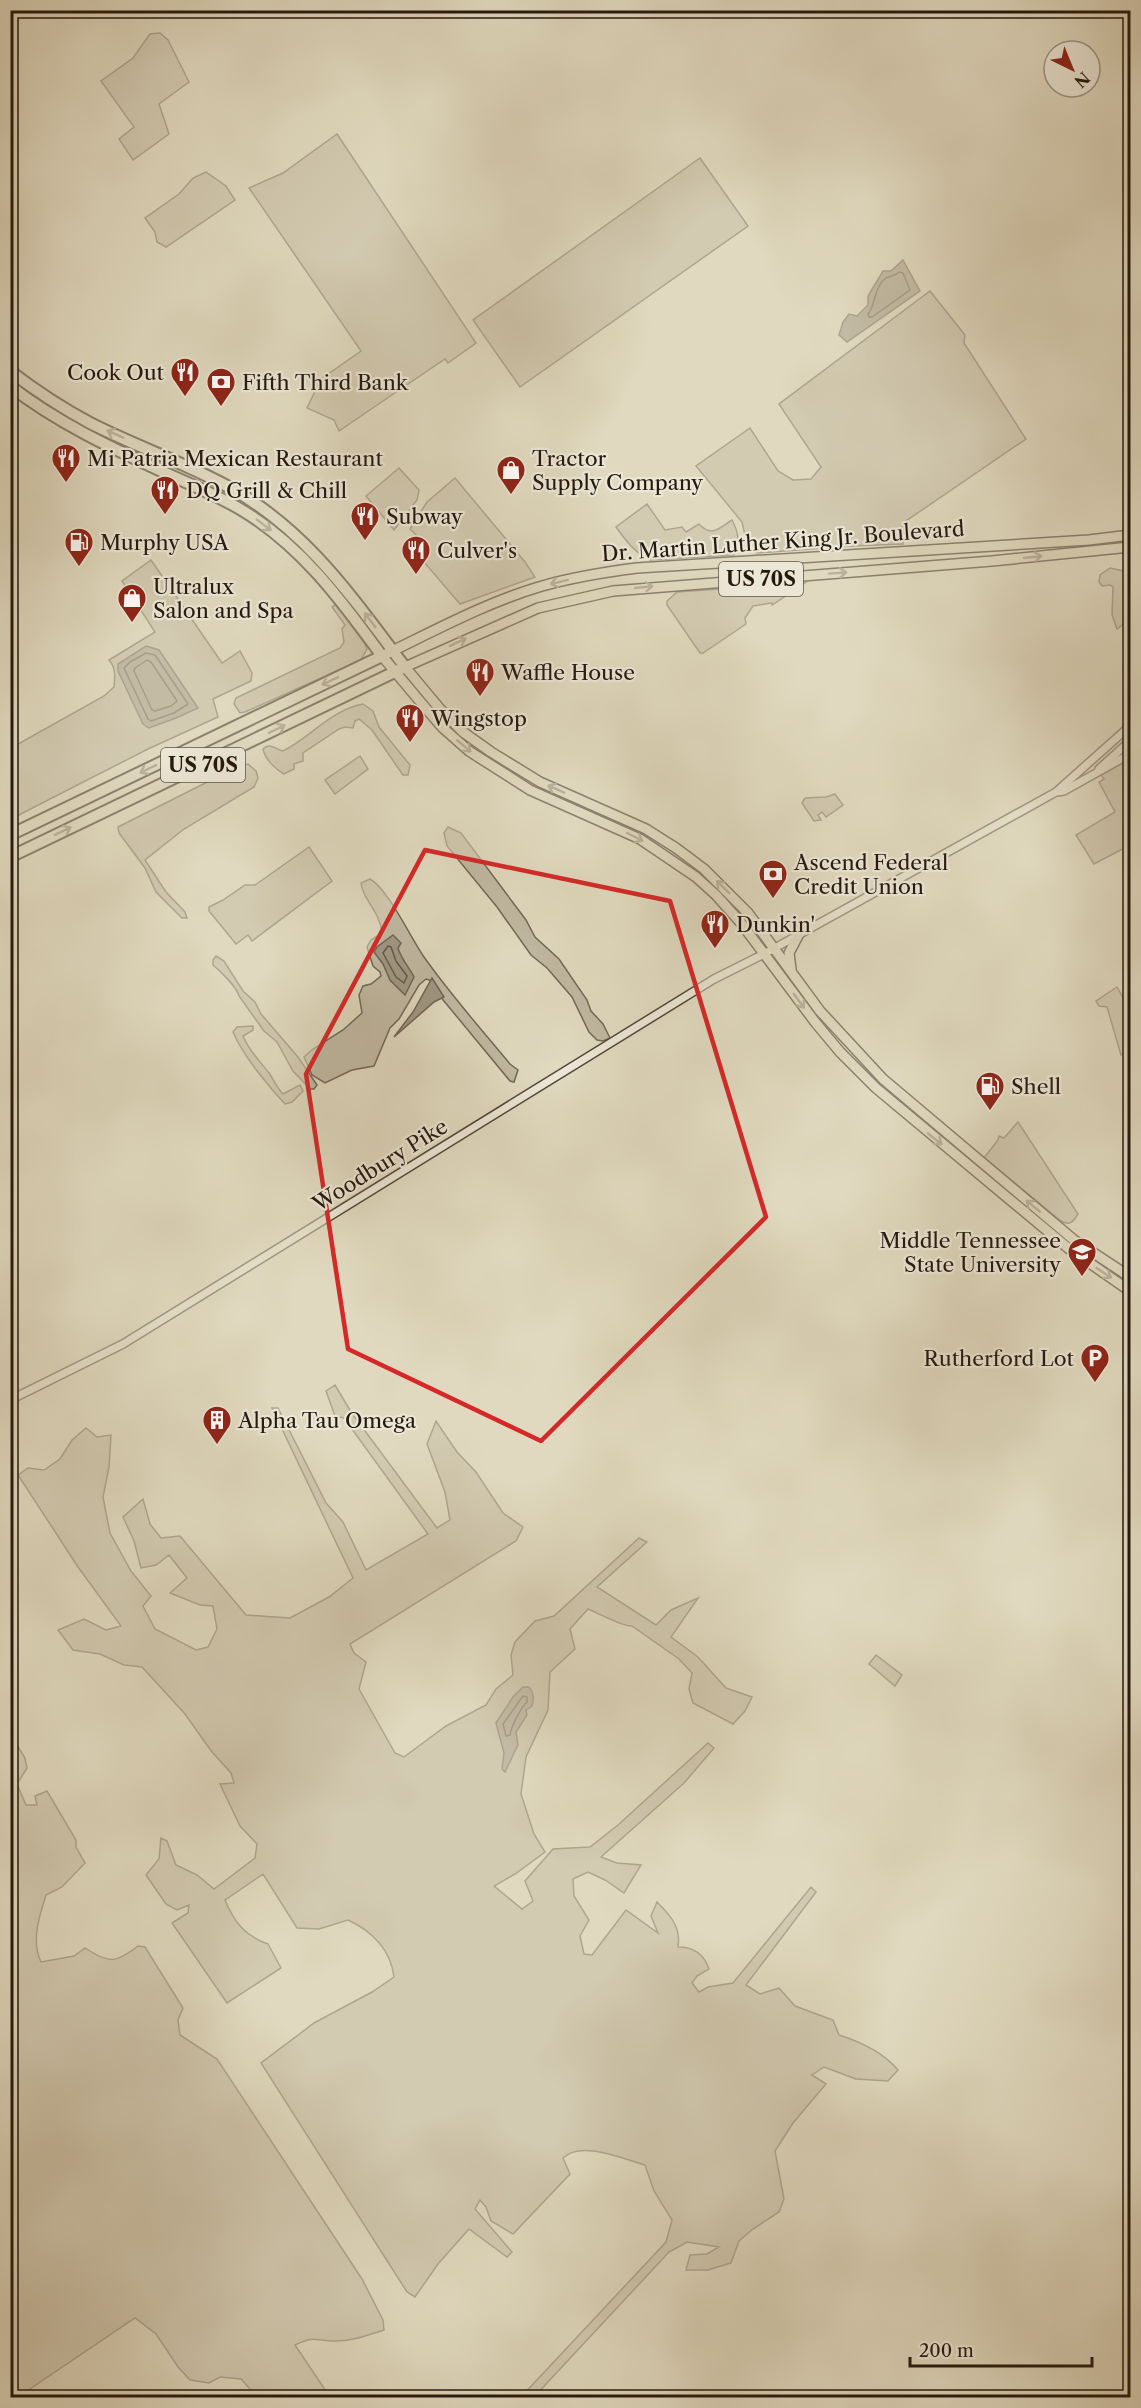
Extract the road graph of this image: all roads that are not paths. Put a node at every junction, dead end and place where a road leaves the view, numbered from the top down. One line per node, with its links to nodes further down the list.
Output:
1 (10, 370): 5 (highway, one-way to 1)
2 (10, 386): 6 (highway, one-way to 6)
3 (1131, 535): 5 (main road, Dr. Martin Luther King Jr. Boulevard / US 70S, one-way to 5)
4 (1131, 548): 7 (main road, Dr. Martin Luther King Jr. Boulevard / US 70S, one-way to 4)
5 (393, 651): 6 (main road, Dr. Martin Luther King Jr. Boulevard / US 70S); 7 (highway)
6 (382, 656): 8 (main road); 9 (highway, US 70S, one-way to 9)
7 (405, 667): 8 (highway, Dr. Martin Luther King Jr. Boulevard / US 70S); 24 (main road, one-way to 7)
8 (394, 672): 13 (highway, US 70S, one-way to 8); 25 (main road, one-way to 25)
9 (239, 725): 13 (highway); 19 (highway, US 70S, one-way to 19)
10 (1131, 726): 12 (street)
11 (1131, 741): 15 (street)
12 (1115, 742): 15 (street); 18 (street)
13 (248, 743): 20 (highway, US 70S)
14 (1131, 746): 15 (street)
15 (1122, 749): 17 (street)
16 (1131, 754): 17 (street)
17 (1096, 772): 18 (street)
18 (1056, 792): 23 (street, Woodbury Pike)
19 (98, 793): 20 (highway); 21 (highway, US 70S)
20 (108, 810): 22 (highway, US 70S, one-way to 20)
21 (10, 835)
22 (10, 857)
23 (799, 934): 24 (street, Woodbury Pike); 26 (main road)
24 (774, 948): 25 (street, Woodbury Pike); 26 (main road)
25 (764, 954): 28 (main road, one-way to 28); 29 (street, Woodbury Pike)
26 (791, 972): 27 (main road, one-way to 26)
27 (1131, 1277)
28 (1131, 1291)
29 (10, 1400)

